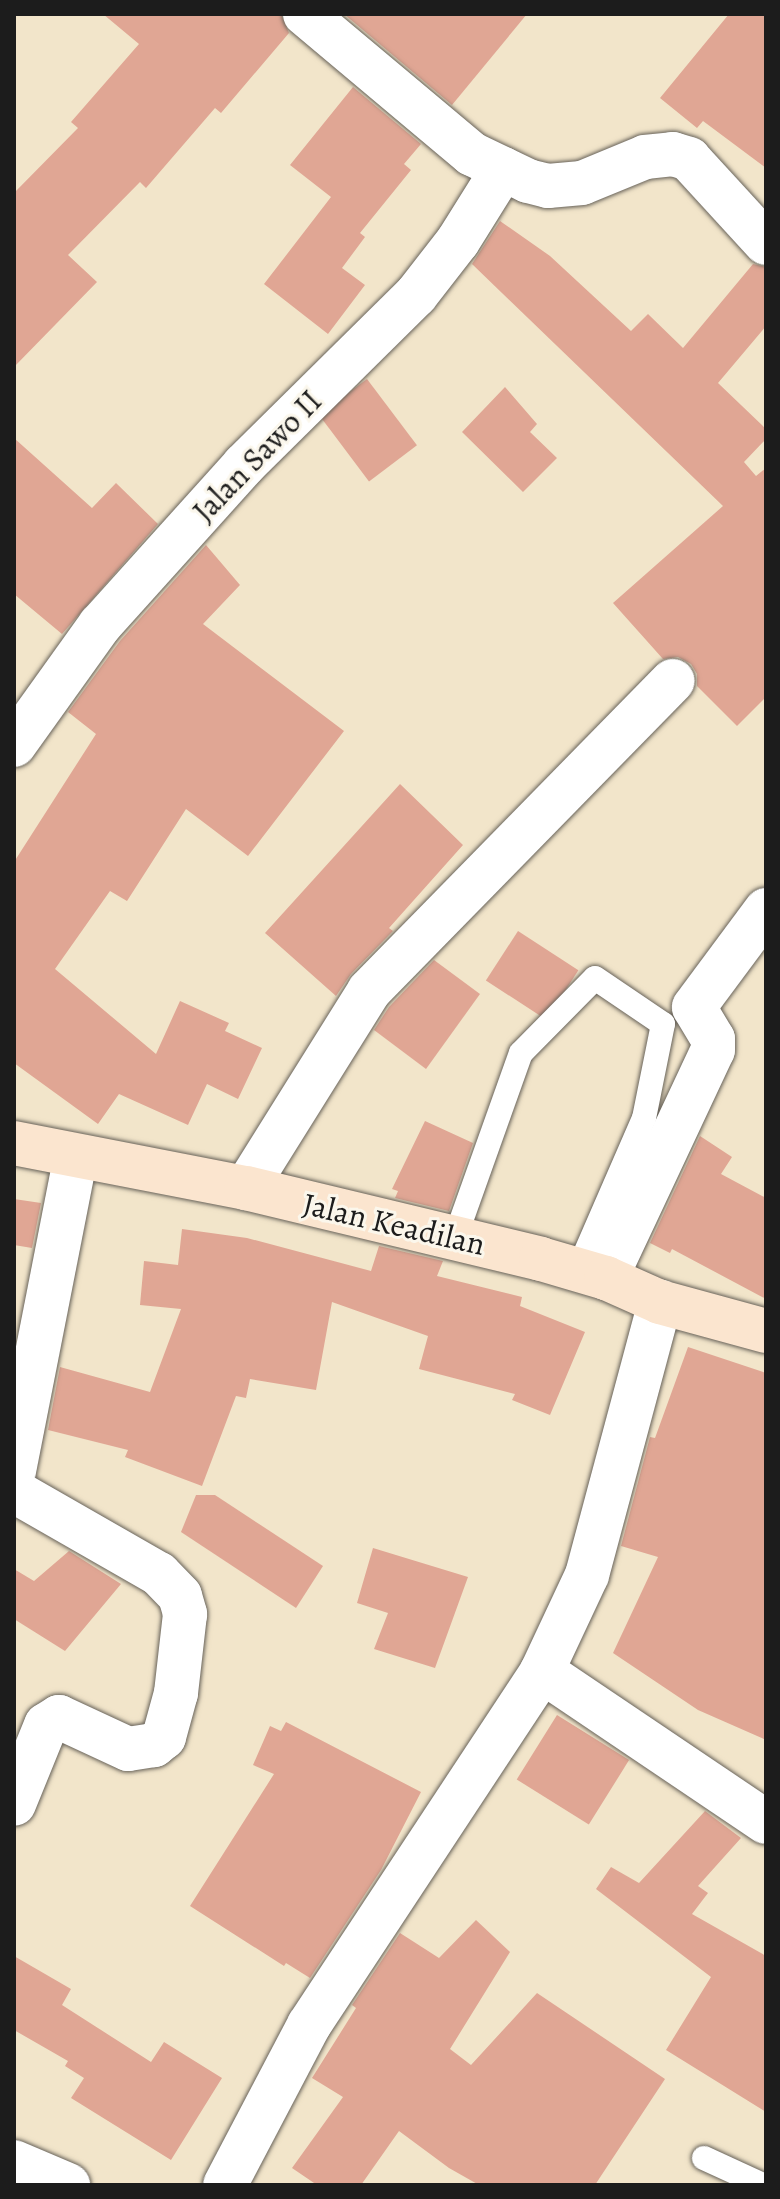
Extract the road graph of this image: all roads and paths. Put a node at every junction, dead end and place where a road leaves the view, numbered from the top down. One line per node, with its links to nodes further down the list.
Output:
1 (305, 14): 2 (street)
2 (503, 169): 3 (street); 5 (street, Jalan Sawo II)
3 (766, 243)
4 (673, 681): 9 (street)
5 (14, 745)
6 (766, 910): 11 (street)
7 (14, 1143): 8 (main road, Jalan Keadilan)
8 (76, 1156): 9 (main road, Jalan Keadilan); 14 (street)
9 (246, 1188): 10 (main road, Jalan Keadilan)
10 (455, 1238): 11 (main road, Jalan Keadilan); 11 (lane)
11 (592, 1274): 12 (main road, Jalan Keadilan)
12 (660, 1302): 13 (main road, Jalan Keadilan); 16 (street)
13 (766, 1331)
14 (14, 1471)
15 (14, 1491): 17 (street)
16 (542, 1671): 18 (street); 22 (street)
17 (14, 1804)
18 (766, 1822)
19 (704, 2158): 23 (lane)
20 (14, 2162): 21 (street)
21 (68, 2185)
22 (225, 2185)
23 (763, 2185)

